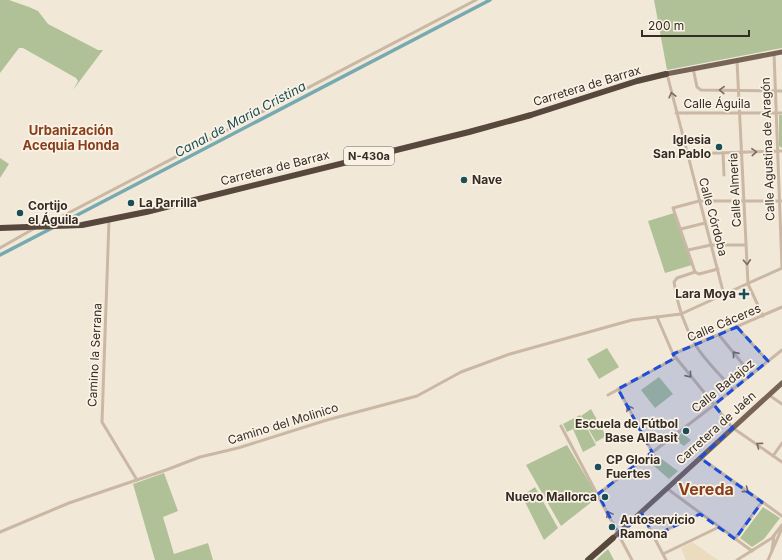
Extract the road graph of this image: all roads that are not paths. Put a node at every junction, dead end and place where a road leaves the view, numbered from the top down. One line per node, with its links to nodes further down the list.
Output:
1 (476, 0): 26 (street)
2 (782, 52): 3 (main road)
3 (774, 53): 4 (main road); 8 (street, Calle Agustina de Aragón)
4 (737, 60): 5 (main road); 7 (street, Calle Almería)
5 (693, 68): 6 (main road); 7 (street, one-way to 5)
6 (666, 74): 10 (street, Calle Córdoba, one-way to 6); 24 (highway, Carretera de Barrax / N-430a)
7 (740, 91): 8 (street); 11 (street, Calle Almería)
8 (775, 91): 9 (street); 12 (street, Calle Agustina de Aragón)
9 (782, 91)
10 (676, 113): 11 (street, Calle Águila); 18 (street, Calle Córdoba)
11 (741, 113): 12 (street, Calle Águila); 17 (street, Calle Almería)
12 (776, 113): 13 (street, Calle Águila); 14 (street, Calle Agustina de Aragón)
13 (782, 113)
14 (778, 151): 15 (street); 17 (street, one-way to 14); 23 (street, Calle Agustina de Aragón)
15 (782, 151)
16 (723, 153): 17 (street); 18 (street); 20 (street)
17 (742, 153): 22 (street, Calle Almería)
18 (687, 154): 19 (street); 21 (street, Calle Córdoba)
19 (672, 158)
20 (724, 175)
21 (699, 201): 22 (street); 25 (street, Calle Córdoba); 28 (street)
22 (744, 201): 23 (street); 30 (street, Calle Almería)
23 (781, 201): 33 (street, Calle Agustina de Aragón)
24 (109, 220): 26 (highway, Carretera de Barrax / N-430a); 65 (street, Camino la Serrana)
25 (705, 223): 28 (street); 29 (street, Calle Córdoba)
26 (36, 226): 27 (highway, Carretera de Barrax / N-430a); 31 (street)
27 (0, 228)
28 (682, 229): 32 (street)
29 (711, 245): 30 (street); 32 (street); 34 (street, Calle Córdoba)
30 (746, 245): 36 (street, Calle Almería, one-way to 36)
31 (0, 248)
32 (688, 250): 35 (street)
33 (782, 268): 36 (street, Camino del Molinico)
34 (718, 269): 35 (street); 37 (street, Calle Córdoba)
35 (695, 272): 39 (street)
36 (748, 284): 37 (street, Camino del Molinico); 40 (street, Calle Almería)
37 (724, 295): 39 (street, Camino del Molinico)
38 (782, 307): 40 (street, Calle Cáceres)
39 (681, 314): 41 (street, Camino del Molinico); 44 (street)
40 (763, 316): 42 (street, Calle Cáceres)
41 (657, 317): 46 (street); 65 (street, Camino del Molinico)
42 (737, 327): 43 (street, Calle Cáceres); 48 (street)
43 (719, 335): 44 (street, Calle Cáceres); 49 (street, one-way to 43)
44 (695, 345): 46 (street, Calle Cáceres); 53 (street)
45 (782, 350): 48 (street, Calle Badajoz)
46 (673, 354): 47 (street)
47 (675, 358): 52 (street); 57 (street, one-way to 57)
48 (768, 361): 49 (street, Calle Badajoz)
49 (751, 374): 53 (street, Calle Badajoz)
50 (782, 383): 55 (main road, Carretera de Jaén)
51 (782, 387): 55 (main road, Carretera de Jaén)
52 (618, 389): 54 (street); 61 (street, one-way to 52)
53 (733, 390): 57 (street, Calle Badajoz)
54 (608, 395)
55 (770, 396): 56 (street); 59 (main road, Carretera de Jaén)
56 (782, 404)
57 (714, 405): 59 (street); 61 (street, Calle Badajoz)
58 (562, 426): 67 (street)
59 (735, 428): 62 (street, one-way to 59); 63 (main road, Carretera de Jaén)
60 (782, 443): 62 (street)
61 (652, 452): 67 (street, Calle Badajoz)
62 (773, 456): 64 (street)
63 (702, 458): 66 (main road, Carretera de Jaén); 68 (street, one-way to 68); 76 (main road, Carretera de Jaén)
64 (782, 462)
65 (137, 480): 75 (street, Camino del Molinico)
66 (669, 490): 69 (main road, Carretera de Jaén); 70 (street)
67 (598, 494): 76 (street, one-way to 67)
68 (762, 502): 71 (street); 80 (street)
69 (642, 514): 76 (main road, Carretera de Jaén); 78 (street)
70 (700, 514): 73 (street); 78 (street)
71 (782, 516)
72 (782, 525): 77 (street)
73 (719, 527): 80 (street); 84 (street)
74 (782, 528): 83 (street)
75 (0, 532)
76 (618, 533): 79 (main road, Carretera de Jaén); 86 (street)
77 (776, 533): 81 (street); 83 (street)
78 (654, 536): 84 (street)
79 (612, 538): 85 (highway, Carretera de Jaén)
80 (735, 539): 82 (street)
81 (763, 544): 82 (street); 83 (street)
82 (752, 551): 88 (street)
83 (771, 552): 89 (street)
84 (663, 554): 87 (street)
85 (588, 560)
86 (632, 560)
87 (666, 560)
88 (737, 560)
89 (768, 560)

